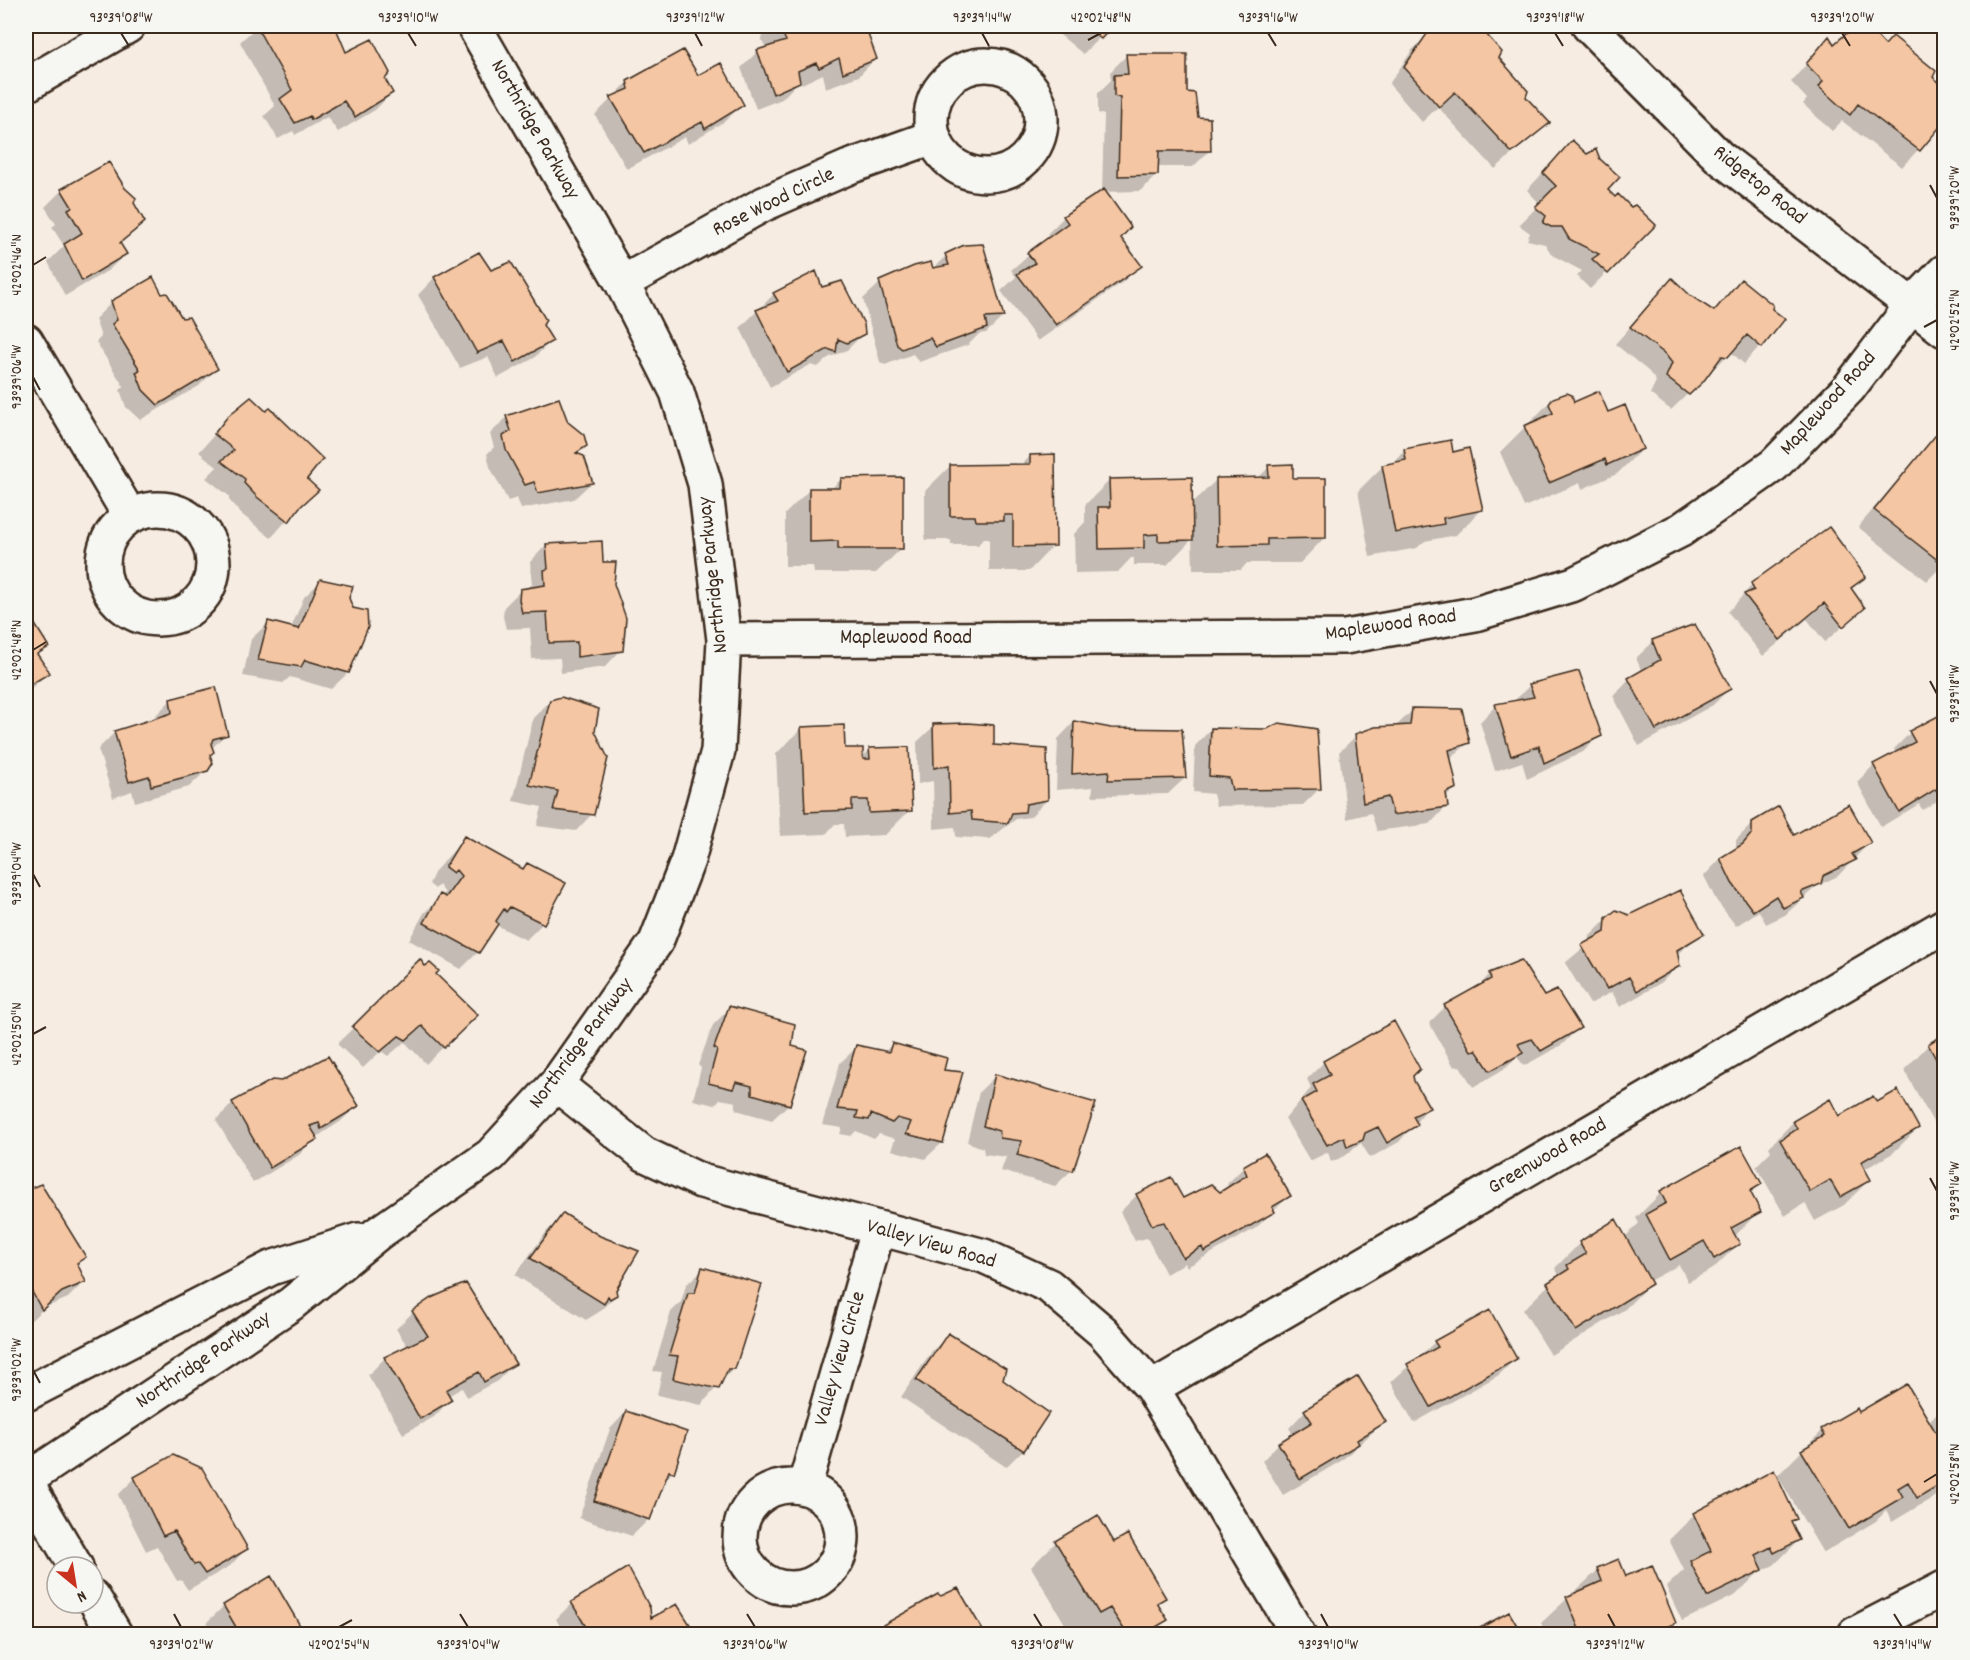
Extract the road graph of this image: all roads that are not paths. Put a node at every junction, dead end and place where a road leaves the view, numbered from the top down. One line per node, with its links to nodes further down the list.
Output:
1 (128, 26): 4 (street)
2 (474, 26): 7 (street, Northridge Parkway)
3 (1589, 26): 8 (street, Ridgetop Road)
4 (26, 85)
5 (933, 137): 7 (street, Rose Wood Circle)
6 (1944, 272): 8 (street, Maplewood Road)
7 (622, 284): 12 (street, Northridge Parkway)
8 (1912, 305): 9 (street, Ridgetop Road); 12 (street, Maplewood Road)
9 (1944, 330)
10 (26, 341): 11 (street)
11 (130, 516)
12 (724, 640): 14 (street, Northridge Parkway)
13 (1944, 926): 17 (street, Greenwood Road)
14 (556, 1084): 15 (street, Valley View Road); 16 (street, Northridge Parkway)
15 (878, 1230): 17 (street, Valley View Road); 20 (street, Valley View Circle)
16 (377, 1234): 18 (street, Northridge Parkway); 19 (street, Northridge Parkway)
17 (1152, 1388): 25 (street, Valley View Road)
18 (26, 1394)
19 (26, 1481): 21 (street)
20 (804, 1488)
21 (68, 1555)
22 (1944, 1588): 26 (street)
23 (103, 1615): 24 (street)
24 (115, 1635)
25 (1298, 1635)
26 (1855, 1635)

